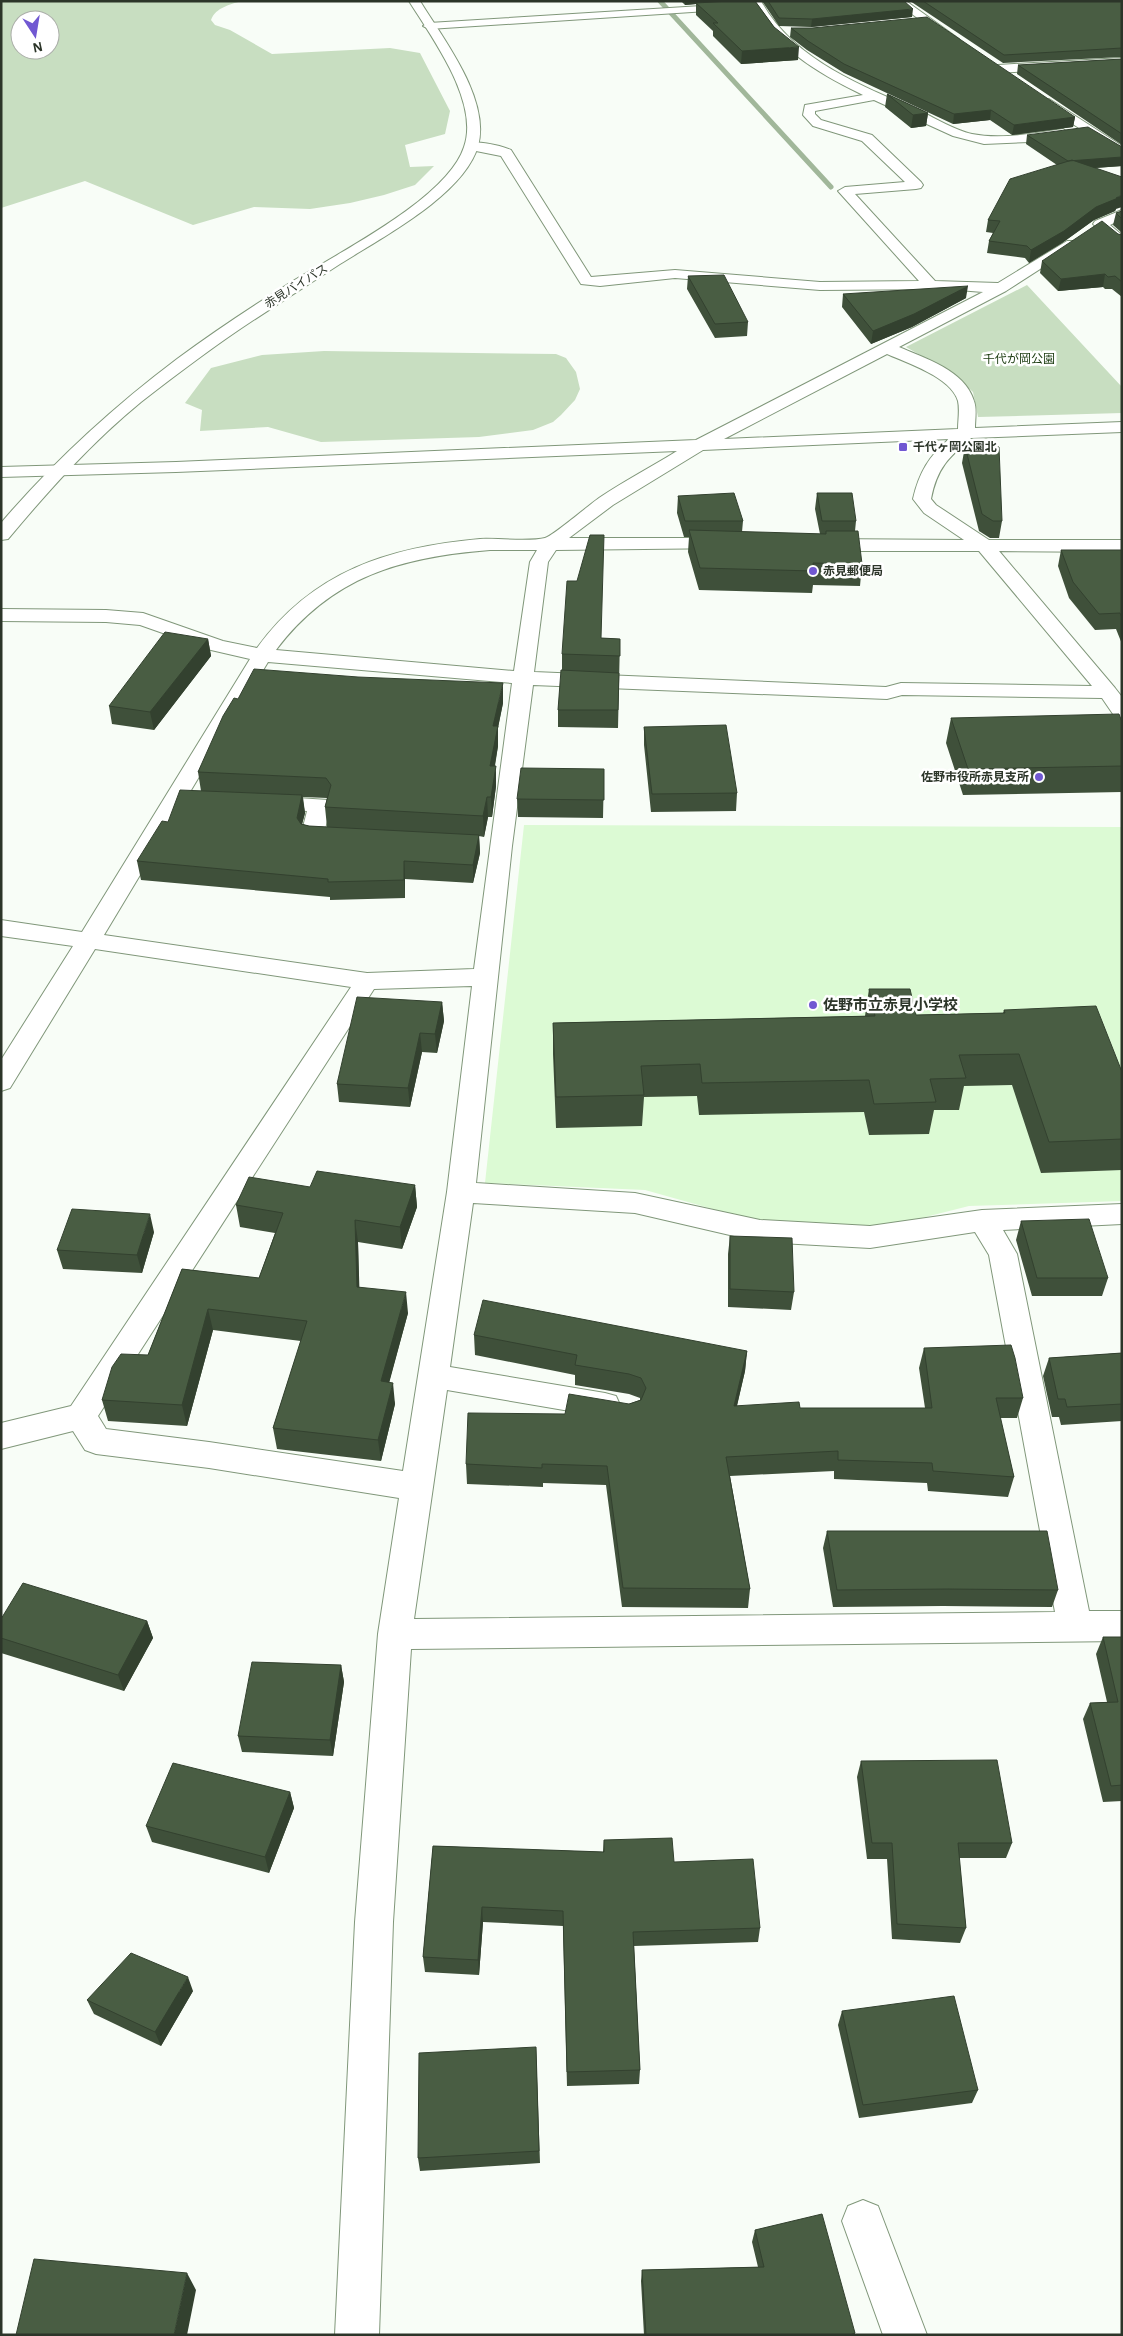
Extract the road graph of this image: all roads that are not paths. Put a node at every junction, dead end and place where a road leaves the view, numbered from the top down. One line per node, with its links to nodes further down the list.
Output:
1 (414, 1): 7 (street)
2 (899, 1): 5 (street)
3 (756, 4): 4 (street); 8 (street)
4 (675, 6): 7 (street)
5 (926, 21): 6 (street); 10 (street)
6 (908, 22)
7 (429, 26): 16 (street)
8 (775, 31): 9 (street); 14 (street)
9 (793, 31)
10 (966, 48)
11 (1122, 62): 12 (street)
12 (1014, 80)
13 (1037, 95): 15 (street)
14 (877, 96): 15 (street); 20 (street)
15 (1089, 130): 17 (street)
16 (472, 146): 20 (street); 26 (street, 赤見バイパス)
17 (1122, 152)
18 (1111, 219): 19 (street); 21 (street)
19 (1122, 242)
20 (931, 285): 21 (street)
21 (1001, 288): 22 (street)
22 (887, 348): 24 (street); 25 (street)
23 (1122, 427): 24 (street)
24 (966, 434): 25 (street); 32 (street)
25 (699, 446): 26 (street); 29 (street)
26 (54, 471): 27 (street); 28 (street, 赤見バイパス)
27 (1, 472)
28 (1, 535)
29 (551, 544): 30 (street); 35 (street); 36 (street)
30 (748, 544)
31 (807, 544): 32 (street)
32 (984, 545): 33 (street); 37 (street)
33 (1122, 546)
34 (1, 614): 35 (street)
35 (261, 655): 36 (street); 42 (street)
36 (524, 678): 37 (street); 43 (street)
37 (1108, 692): 38 (street)
38 (1122, 713)
39 (243, 802): 40 (street)
40 (362, 838)
41 (1, 928): 42 (street)
42 (90, 941): 44 (street); 45 (street)
43 (487, 977): 44 (street); 46 (street)
44 (367, 981): 51 (street)
45 (1, 1082)
46 (461, 1192): 48 (street); 49 (street)
47 (1122, 1214): 48 (street)
48 (982, 1220): 54 (street)
49 (434, 1376): 50 (street); 53 (street)
50 (628, 1409)
51 (81, 1416): 52 (street); 53 (street)
52 (1, 1436)
53 (417, 1486): 56 (street)
54 (1075, 1626): 55 (street); 56 (street)
55 (1122, 1626)
56 (395, 1634): 58 (street)
57 (863, 2221): 59 (street)
58 (357, 2335)
59 (905, 2335)

